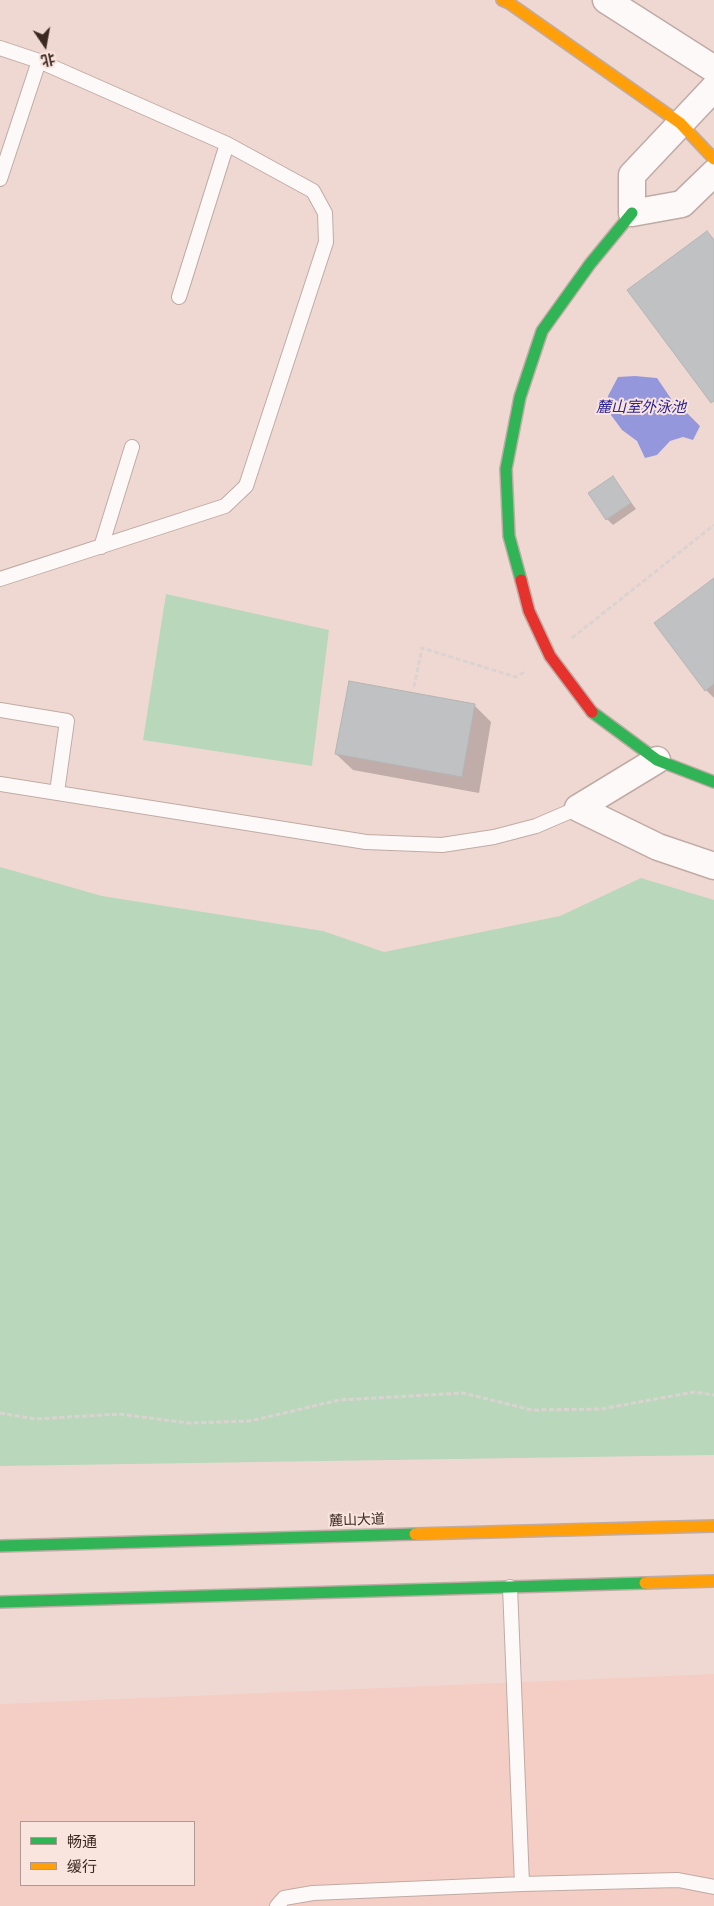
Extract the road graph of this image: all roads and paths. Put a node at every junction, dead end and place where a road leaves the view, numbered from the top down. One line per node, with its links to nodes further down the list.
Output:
1 (502, 0): 7 (main road)
2 (606, 0): 5 (street)
3 (0, 48): 4 (lane)
4 (39, 61): 8 (lane); 11 (lane)
5 (714, 69)
6 (714, 88): 7 (street)
7 (680, 124): 9 (main road); 12 (street)
8 (228, 144): 13 (lane); 16 (lane)
9 (714, 159)
10 (714, 173): 12 (street)
11 (0, 179)
12 (632, 213): 18 (main road)
13 (179, 298)
14 (132, 447): 16 (lane)
15 (714, 524): 18 (path)
16 (101, 547): 17 (lane)
17 (0, 580)
18 (550, 656): 19 (path); 21 (main road)
19 (414, 687)
20 (0, 710): 24 (lane)
21 (657, 760): 22 (main road); 25 (street)
22 (714, 782)
23 (0, 784): 24 (lane)
24 (57, 792): 25 (lane)
25 (578, 808): 26 (street)
26 (714, 866)
27 (714, 1395): 28 (path)
28 (0, 1414)
29 (714, 1526): 30 (main road, 麓山大道)
30 (0, 1546)
31 (714, 1581): 32 (main road)
32 (510, 1587): 33 (main road); 34 (lane)
33 (0, 1602)
34 (522, 1884): 35 (lane); 36 (lane)
35 (714, 1887)
36 (277, 1906)

